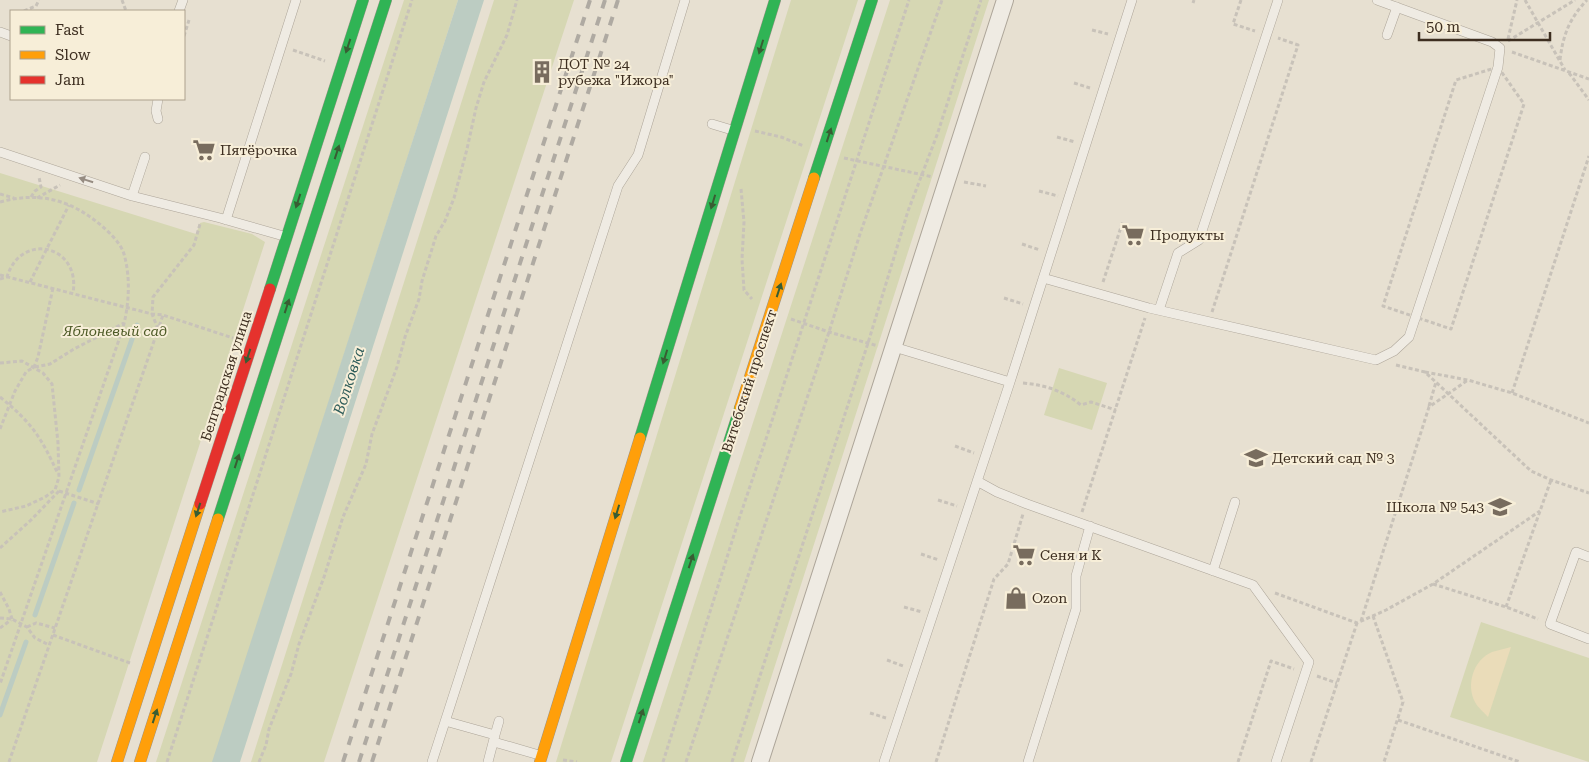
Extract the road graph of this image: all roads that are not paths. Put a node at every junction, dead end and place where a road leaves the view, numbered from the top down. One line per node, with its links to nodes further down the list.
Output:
1 (296, 0): 22 (lane)
2 (364, 0): 23 (street, Белградская улица, one-way to 23)
3 (386, 0): 23 (street, Белградская улица, one-way to 3)
4 (685, 0): 14 (lane)
5 (775, 0): 18 (street, one-way to 18)
6 (872, 0): 42 (street, Витебский проспект, one-way to 6)
7 (1005, 0): 26 (street)
8 (1132, 0): 24 (lane)
9 (1278, 0): 25 (lane)
10 (1377, 0): 11 (lane)
11 (1397, 7): 12 (lane); 25 (lane)
12 (1387, 34)
13 (158, 100): 16 (lane)
14 (653, 104): 15 (lane); 34 (lane)
15 (662, 107)
16 (158, 119)
17 (712, 124): 18 (lane)
18 (735, 131): 37 (street, one-way to 37)
19 (0, 152): 21 (lane, one-way to 19)
20 (146, 158): 21 (lane)
21 (132, 196): 22 (lane)
22 (226, 220): 23 (lane)
23 (297, 240): 38 (street, Белградская улица, one-way to 38); 39 (street, Белградская улица, one-way to 23)
24 (1043, 278): 25 (lane); 27 (lane)
25 (1159, 310)
26 (894, 347): 27 (lane); 43 (street)
27 (1010, 382): 28 (lane)
28 (977, 482): 30 (lane); 44 (lane)
29 (1235, 502): 32 (lane)
30 (1090, 526): 32 (lane); 45 (lane)
31 (1589, 557): 33 (lane)
32 (1213, 571): 46 (lane)
33 (1589, 639)
34 (445, 721): 36 (lane); 40 (lane)
35 (499, 721): 36 (lane)
36 (495, 738): 37 (lane); 41 (lane)
37 (541, 759)
38 (117, 762)
39 (140, 762)
40 (432, 762)
41 (488, 762)
42 (626, 762)
43 (760, 762)
44 (884, 762)
45 (1028, 762)
46 (1276, 762)

